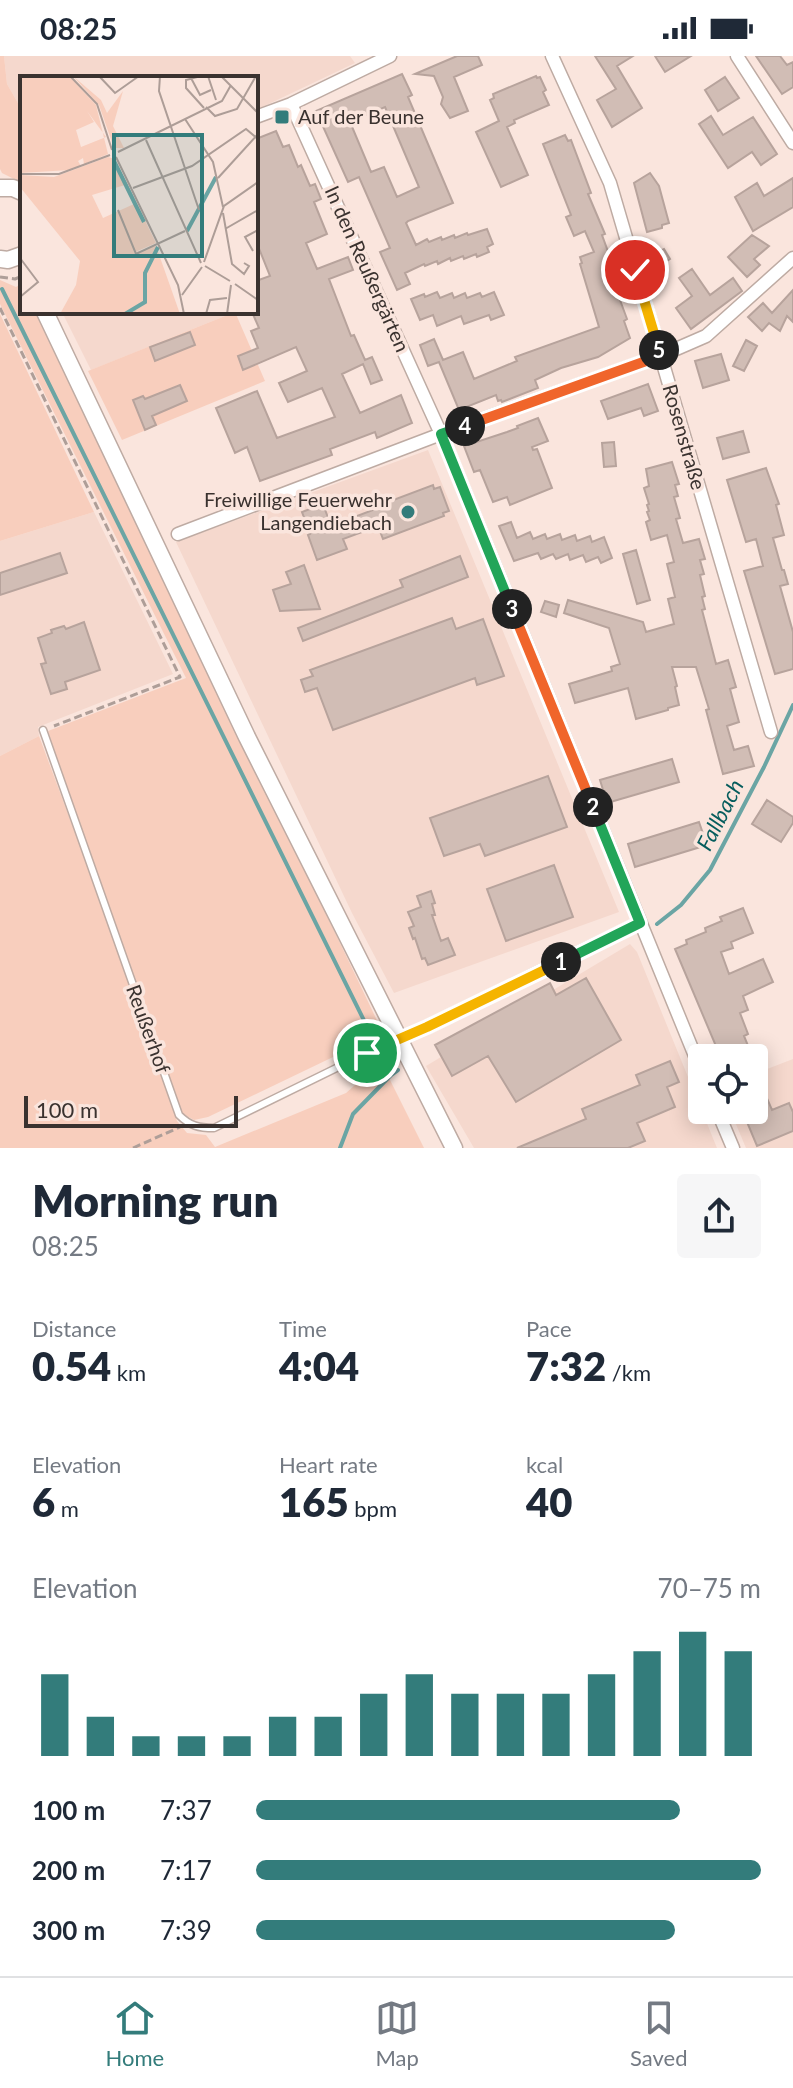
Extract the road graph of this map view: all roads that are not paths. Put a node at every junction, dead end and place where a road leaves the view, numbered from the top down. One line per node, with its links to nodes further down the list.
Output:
1 (390, 56): 4 (street)
2 (552, 56): 13 (street, Rosenstraße)
3 (737, 56): 6 (street)
4 (291, 104): 5 (street); 14 (street, In den Reußergärten)
5 (258, 116)
6 (793, 143)
7 (0, 188): 8 (main road)
8 (20, 191)
9 (793, 258): 13 (street)
10 (0, 259): 11 (main road)
11 (20, 259)
12 (46, 314): 21 (main road)
13 (660, 356): 14 (street); 17 (street, Rosenstraße)
14 (441, 434): 15 (street); 18 (street, In den Reußergärten)
15 (178, 534)
16 (43, 730): 19 (lane, Reußerhof, bridge)
17 (771, 732)
18 (640, 923): 19 (street); 20 (street, In den Reußergärten)
19 (427, 1027)
20 (690, 1044)
21 (416, 1072): 23 (main road); 24 (main road)
22 (723, 1124): 25 (street)
23 (446, 1148)
24 (454, 1148)
25 (733, 1148)

